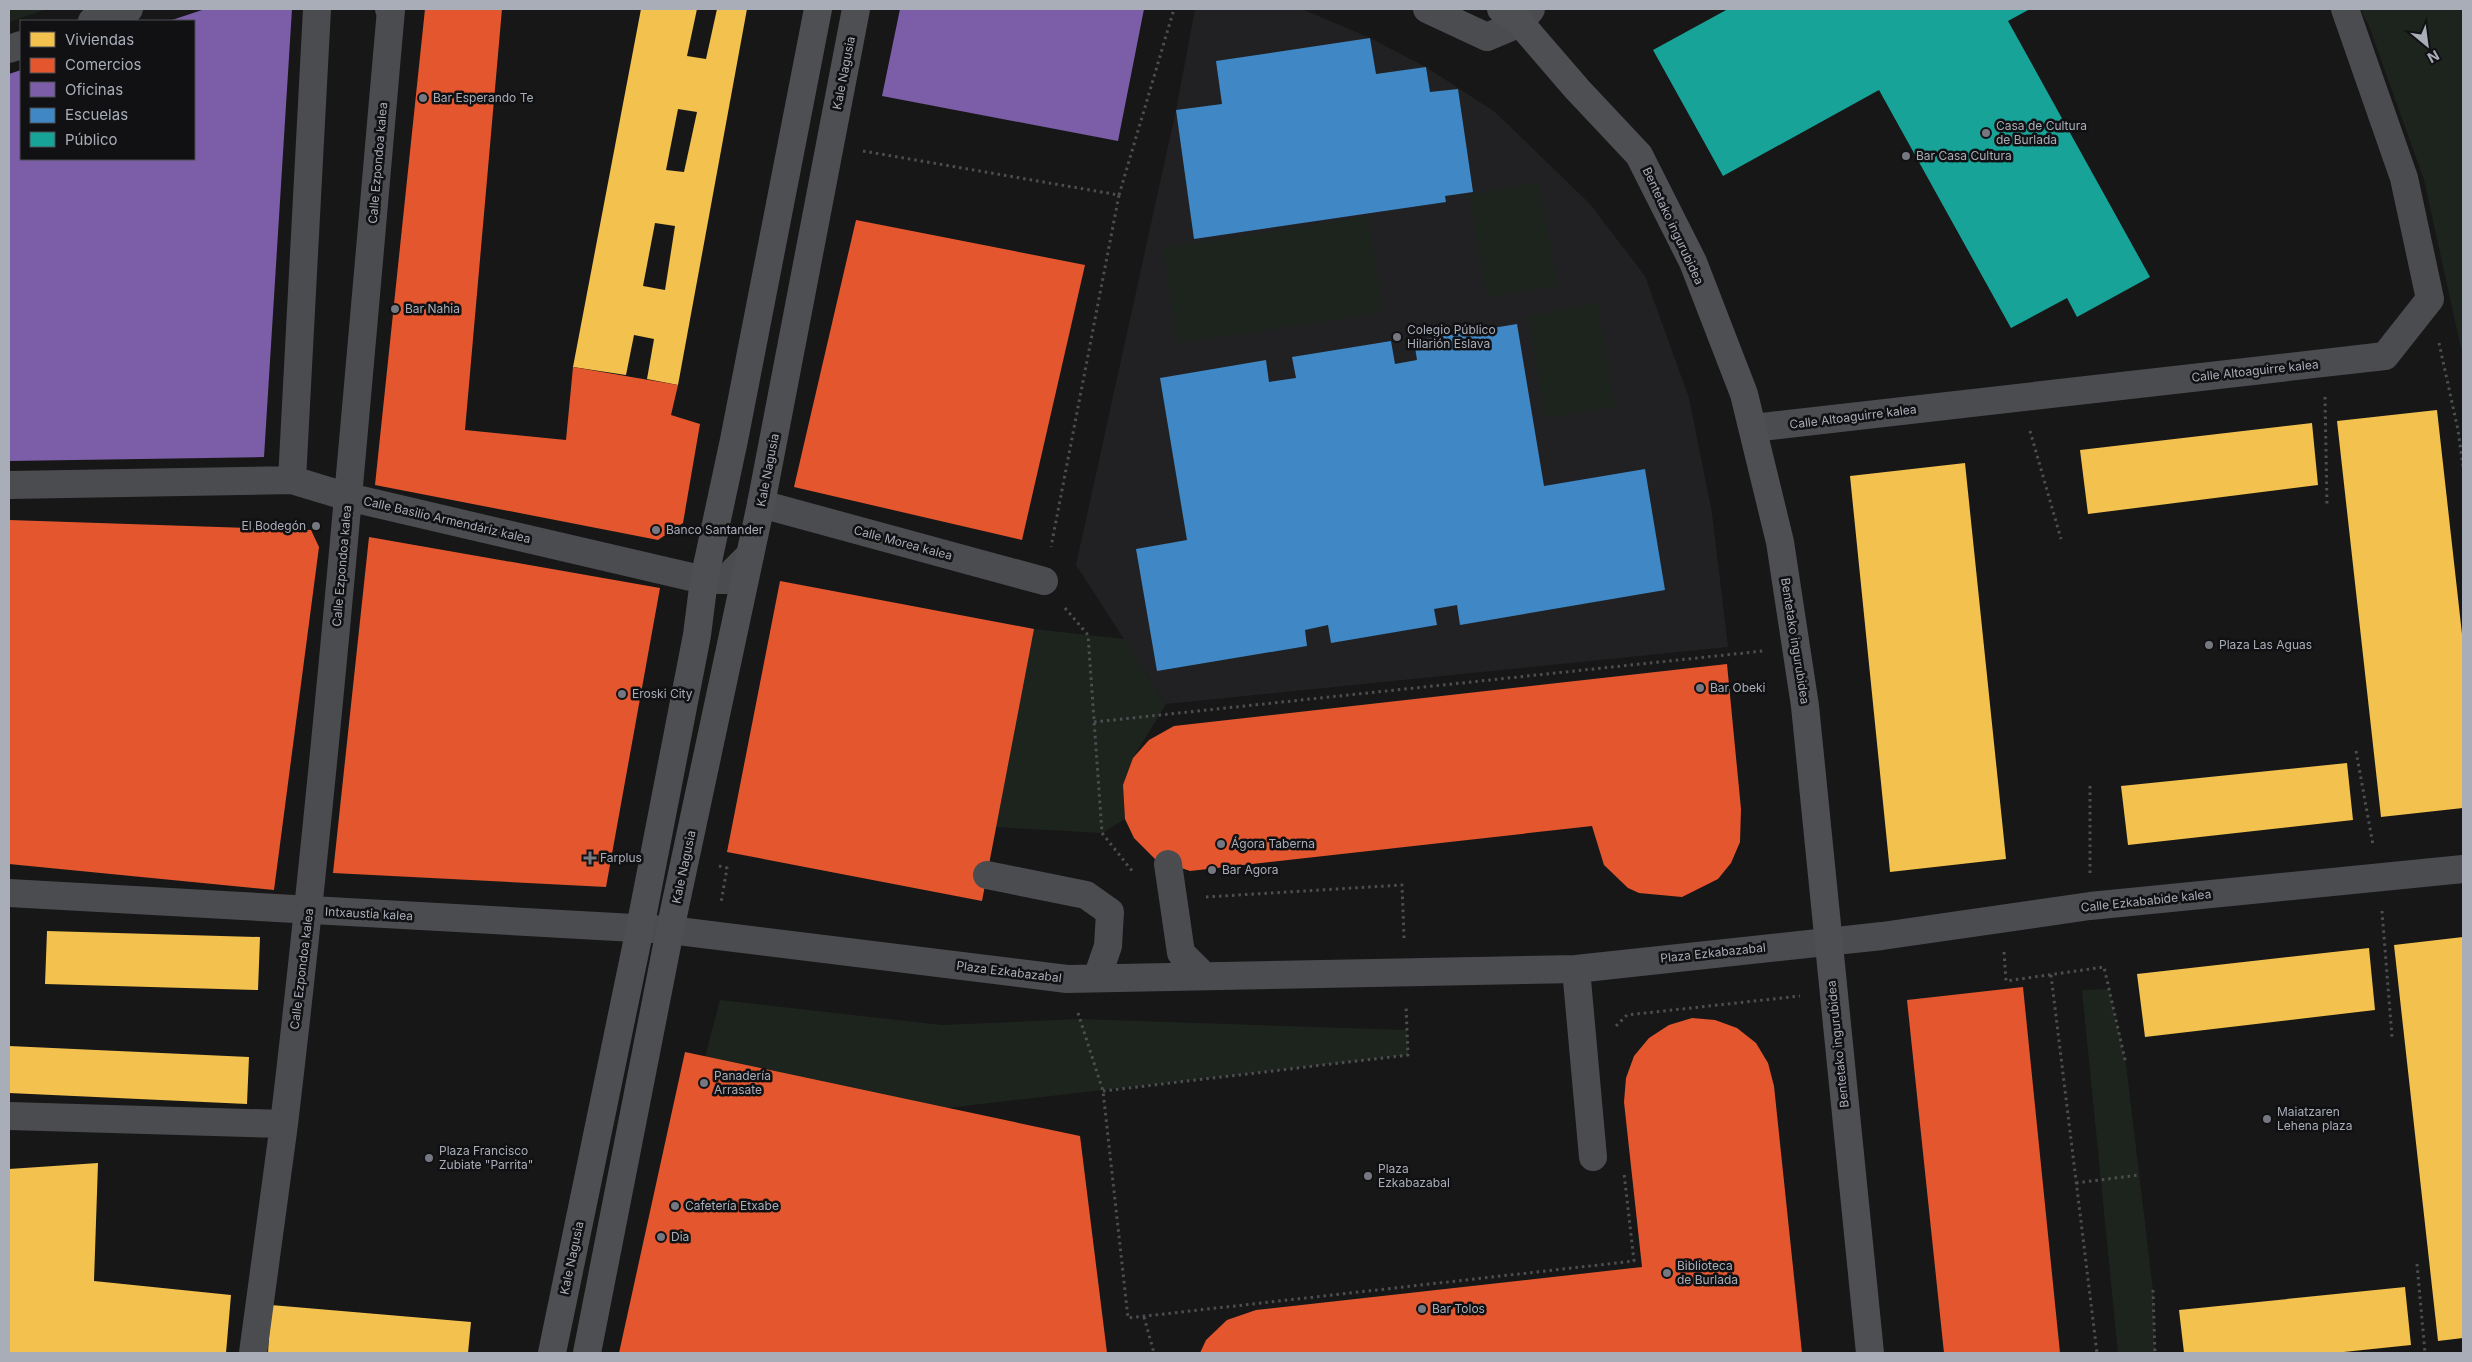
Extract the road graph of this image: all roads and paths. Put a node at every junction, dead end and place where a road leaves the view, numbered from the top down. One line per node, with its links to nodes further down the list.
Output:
1 (129, 9): 10 (street)
2 (317, 9): 18 (street)
3 (389, 9): 20 (street, Calle Ezpondoa kalea)
4 (818, 9): 25 (main road, Kale Nagusia)
5 (856, 9): 11 (main road, Kale Nagusia)
6 (1174, 9): 12 (path)
7 (1427, 9): 9 (street)
8 (2344, 9): 13 (street)
9 (1517, 13): 16 (main road, Bentetako ingurubidea)
10 (95, 20)
11 (830, 146): 12 (path); 21 (main road, Kale Nagusia)
12 (1119, 194): 26 (path)
13 (2430, 299): 14 (street, Calle Altoaguirre kalea); 17 (path)
14 (2324, 363): 15 (street, Calle Altoaguirre kalea); 22 (path)
15 (2020, 397): 16 (street, Calle Altoaguirre kalea); 23 (path)
16 (1753, 428): 27 (main road, Bentetako ingurubidea)
17 (2463, 466)
18 (292, 480): 19 (street, Calle Basilio Armendáriz kalea); 20 (street, Calle Basilio Armendáriz kalea)
19 (9, 485)
20 (348, 497): 25 (street, Calle Basilio Armendáriz kalea); 38 (street, Calle Ezpondoa kalea)
21 (761, 504): 24 (main road, Kale Nagusia); 26 (street, Calle Morea kalea)
22 (2327, 506)
23 (2061, 539)
24 (750, 555): 25 (street, Calle Basilio Armendáriz kalea); 41 (main road, Kale Nagusia)
25 (704, 580): 40 (main road, Kale Nagusia)
26 (1044, 581): 28 (path)
27 (1796, 647): 28 (path); 42 (main road, Bentetako ingurubidea)
28 (1094, 722): 36 (path)
29 (2356, 751): 34 (path)
30 (2090, 784): 37 (path)
31 (1168, 864): 36 (street)
32 (2463, 869): 34 (street, Calle Ezkababide kalea)
33 (987, 875): 47 (street)
34 (2379, 877): 37 (street, Calle Ezkababide kalea); 51 (path)
35 (9, 893): 38 (street, Intxaustia kalea)
36 (1174, 900): 44 (path); 46 (street)
37 (2090, 906): 39 (street, Calle Ezkababide kalea)
38 (309, 911): 40 (street, Intxaustia kalea); 55 (street, Calle Ezpondoa kalea)
39 (2003, 918): 42 (street, Calle Ezkababide kalea); 45 (path)
40 (640, 928): 41 (street); 64 (main road, Kale Nagusia)
41 (670, 930): 48 (street, Plaza Ezkabazabal); 65 (main road, Kale Nagusia)
42 (1829, 941): 43 (street, Plaza Ezkabazabal); 49 (main road, Bentetako ingurubidea)
43 (1576, 969): 44 (street, Plaza Ezkabazabal); 56 (street)
44 (1405, 972): 46 (street, Plaza Ezkabazabal); 53 (path)
45 (2051, 975): 52 (path); 59 (path)
46 (1204, 976): 47 (street, Plaza Ezkabazabal)
47 (1096, 978): 48 (street, Plaza Ezkabazabal)
48 (1067, 979): 53 (path)
49 (1833, 993): 50 (path); 67 (main road, Bentetako ingurubidea)
50 (1615, 1027)
51 (2392, 1037)
52 (2126, 1064)
53 (1103, 1091): 62 (path)
54 (9, 1116): 55 (street)
55 (284, 1124): 63 (street, Calle Ezpondoa kalea)
56 (1593, 1158)
57 (1624, 1171): 62 (path)
58 (2139, 1175): 59 (path)
59 (2076, 1183): 68 (path)
60 (2417, 1264): 70 (path)
61 (2153, 1290): 69 (path)
62 (1144, 1317): 66 (path)
63 (253, 1353)
64 (552, 1353)
65 (587, 1353)
66 (1154, 1353)
67 (1870, 1353)
68 (2097, 1353)
69 (2155, 1353)
70 (2425, 1353)

